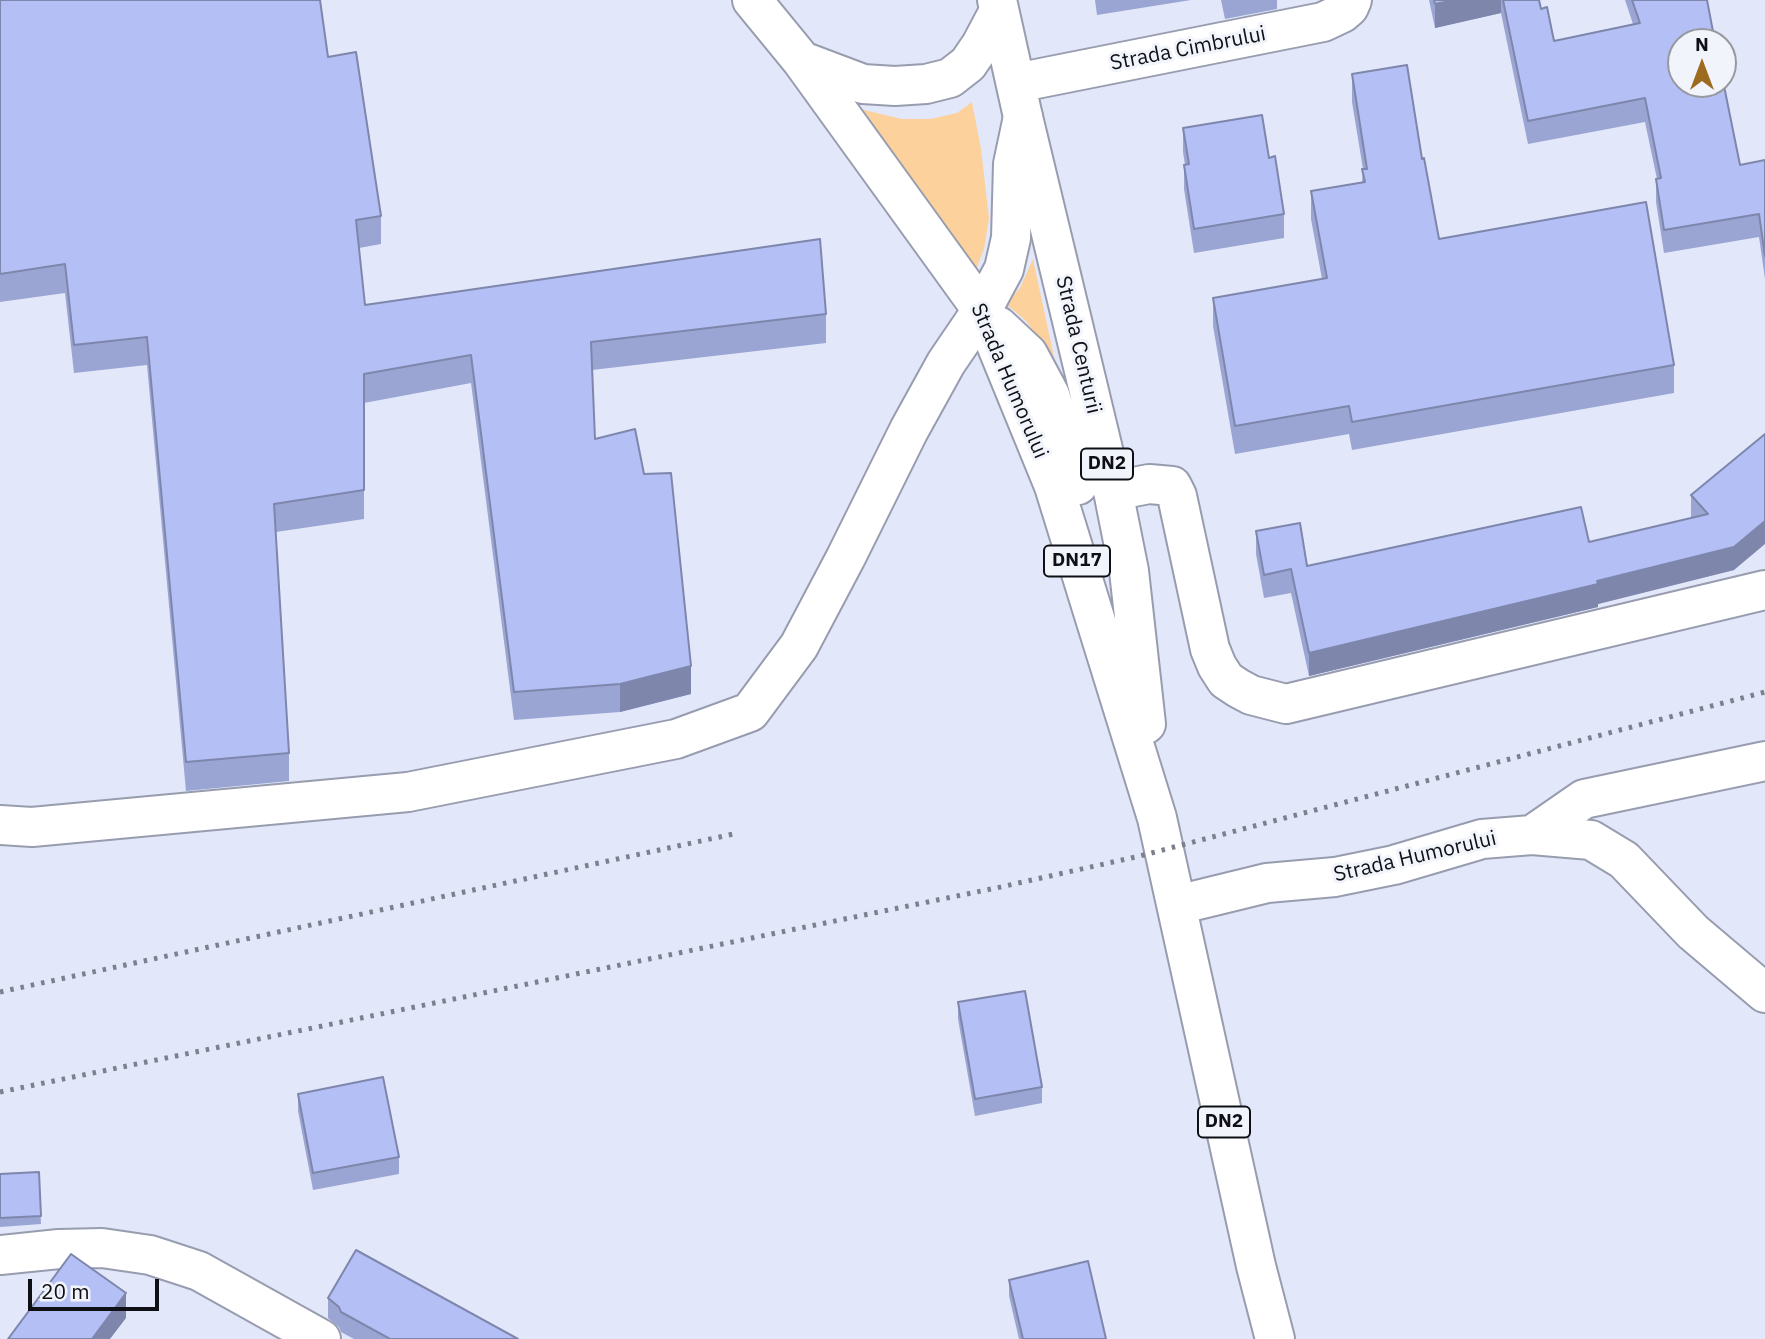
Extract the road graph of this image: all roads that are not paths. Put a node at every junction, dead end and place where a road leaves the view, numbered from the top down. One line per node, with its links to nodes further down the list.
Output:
1 (752, 0): 4 (street, Strada Humorului / DN17)
2 (1352, 0): 5 (street, Strada Cimbrului)
3 (998, 5): 4 (street); 5 (street, Strada Centurii / DN2)
4 (802, 61): 6 (street, Strada Humorului / DN17)
5 (1020, 100): 6 (street); 7 (street, Strada Centurii / DN2)
6 (982, 310): 8 (street); 11 (street, Strada Humorului / DN17); 12 (street)
7 (1113, 491): 8 (street, Strada Centurii / DN2); 9 (street)
8 (1129, 571): 11 (street, Strada Centurii / DN2)
9 (1765, 590)
10 (1765, 761): 13 (street)
11 (1157, 818): 14 (street, DN2)
12 (0, 825)
13 (1532, 835): 14 (street, Strada Humorului); 15 (street, Strada Humorului)
14 (1177, 905): 20 (street, DN2)
15 (1765, 993)
16 (59, 1249): 17 (street); 18 (street); 19 (street)
17 (0, 1255)
18 (0, 1278)
19 (321, 1339)
20 (1275, 1339)

